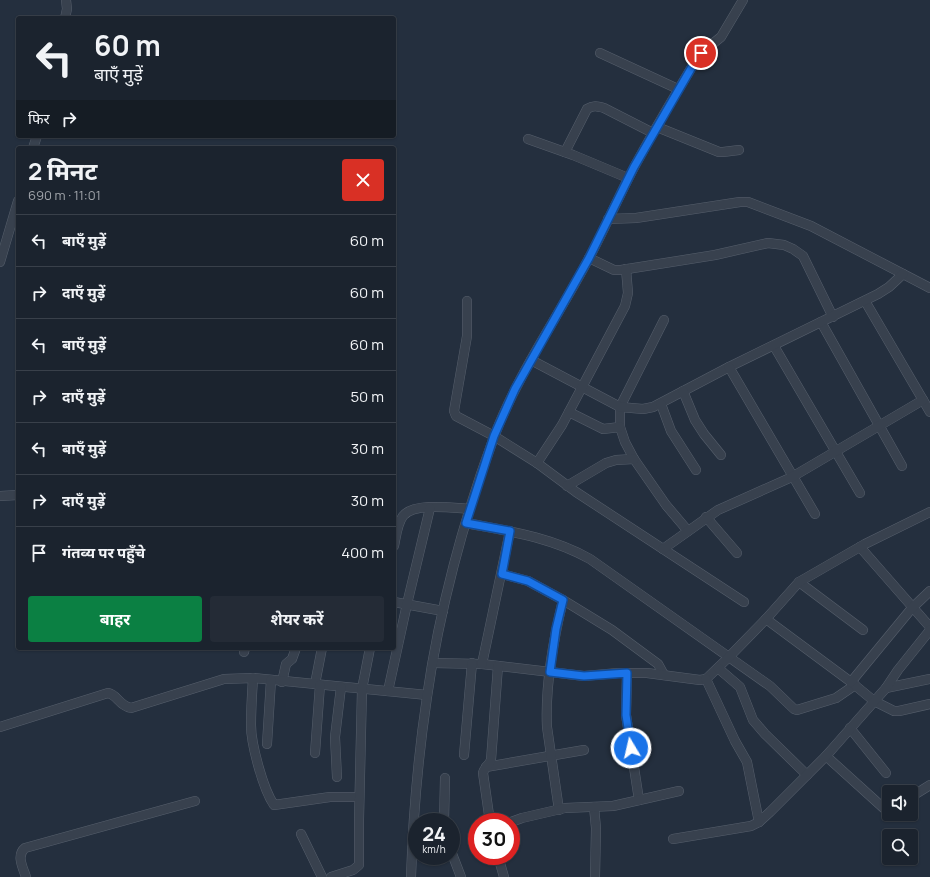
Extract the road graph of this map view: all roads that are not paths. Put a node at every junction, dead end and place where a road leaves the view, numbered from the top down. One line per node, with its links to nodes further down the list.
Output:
1 (66, 0): 3 (street)
2 (743, 0): 5 (street)
3 (65, 16)
4 (600, 53): 5 (street)
5 (678, 90): 6 (street)
6 (655, 130): 8 (street); 9 (street); 10 (street)
7 (528, 139): 9 (street)
8 (739, 150)
9 (565, 152): 10 (street)
10 (628, 178): 12 (street)
11 (16, 207): 14 (street)
12 (608, 219): 13 (street); 16 (street)
13 (589, 258): 15 (street); 24 (street)
14 (0, 262)
15 (626, 269): 20 (street); 26 (street)
16 (903, 274): 17 (street); 19 (street)
17 (930, 288)
18 (467, 301): 35 (street)
19 (865, 301): 20 (street); 28 (street)
20 (833, 317): 22 (street)
21 (664, 320): 30 (street)
22 (821, 322): 23 (street); 33 (street)
23 (774, 346): 25 (street); 36 (street)
24 (531, 360): 26 (street); 35 (street)
25 (729, 367): 27 (street); 42 (street)
26 (582, 387): 30 (street); 31 (street)
27 (683, 391): 29 (street); 37 (street)
28 (923, 400): 32 (street); 33 (street)
29 (660, 404): 30 (street); 41 (street)
30 (620, 407): 34 (street)
31 (568, 412): 34 (street); 39 (street)
32 (930, 412)
33 (879, 426): 36 (street); 40 (street)
34 (620, 427): 38 (street)
35 (494, 436): 39 (street); 48 (street)
36 (835, 452): 42 (street); 44 (street)
37 (721, 455)
38 (634, 459): 43 (street); 54 (street)
39 (536, 463): 43 (street)
40 (902, 466)
41 (696, 470)
42 (792, 477): 50 (street); 51 (street)
43 (568, 486): 57 (street)
44 (860, 493)
45 (0, 496): 46 (street)
46 (16, 496)
47 (430, 508): 48 (street); 55 (street); 65 (street)
48 (470, 510): 52 (street)
49 (930, 512): 56 (street)
50 (815, 514)
51 (706, 517): 54 (street); 58 (street)
52 (466, 523): 53 (street); 67 (street)
53 (510, 531): 59 (street); 75 (street)
54 (688, 531): 57 (street)
55 (396, 539)
56 (860, 547): 60 (street); 66 (street)
57 (663, 549): 64 (street)
58 (738, 553)
59 (502, 574): 62 (street); 78 (street)
60 (799, 582): 68 (street); 70 (street)
61 (930, 591): 66 (street)
62 (563, 600): 81 (street); 83 (street)
63 (396, 602): 65 (street)
64 (744, 602)
65 (406, 604): 67 (street); 94 (street)
66 (912, 608): 69 (street); 89 (street)
67 (443, 611): 76 (street)
68 (766, 619): 75 (street); 89 (street)
69 (930, 627)
70 (863, 630)
71 (930, 630): 92 (street)
72 (295, 650): 88 (street)
73 (322, 650): 90 (street)
74 (370, 650): 93 (street)
75 (729, 657): 80 (street); 89 (street)
76 (433, 663): 77 (street); 95 (street)
77 (472, 663): 78 (street); 103 (street)
78 (482, 664): 79 (street)
79 (498, 666): 81 (street); 106 (street)
80 (718, 668): 85 (street); 108 (street)
81 (550, 672): 82 (street); 104 (street)
82 (627, 673): 83 (street); 115 (street)
83 (664, 675): 85 (street)
84 (253, 678): 87 (street); 98 (street); 114 (street)
85 (706, 679): 124 (street)
86 (930, 679): 92 (street)
87 (271, 680): 88 (street); 100 (street)
88 (282, 682): 90 (street)
89 (853, 683): 96 (street)
90 (318, 684): 91 (street); 102 (street)
91 (341, 687): 93 (street); 109 (street)
92 (886, 688): 96 (street)
93 (362, 689): 94 (street); 114 (street)
94 (388, 691): 95 (street)
95 (427, 695): 120 (street)
96 (874, 701): 97 (street); 99 (street)
97 (930, 704)
98 (0, 727)
99 (850, 728): 105 (street); 107 (street)
100 (267, 744)
101 (584, 750): 104 (street)
102 (315, 753)
103 (464, 755)
104 (552, 756): 106 (street); 119 (street)
105 (826, 756): 108 (street); 117 (street)
106 (486, 767): 122 (street)
107 (886, 773)
108 (807, 775): 124 (street)
109 (337, 777)
110 (445, 778): 121 (street)
111 (930, 785): 113 (street)
112 (679, 791): 115 (street)
113 (918, 792)
114 (360, 797): 132 (street)
115 (639, 800): 118 (street)
116 (195, 801): 130 (street)
117 (882, 806)
118 (594, 807): 119 (street); 136 (street)
119 (559, 810): 123 (street)
120 (416, 813)
121 (444, 813)
122 (489, 813)
123 (520, 819)
124 (759, 822): 126 (street)
125 (301, 834): 131 (street)
126 (673, 839)
127 (412, 865): 133 (street)
128 (456, 865): 134 (street)
129 (501, 865): 135 (street)
130 (26, 877)
131 (322, 877)
132 (331, 877)
133 (411, 877)
134 (461, 877)
135 (504, 877)
136 (595, 877)

